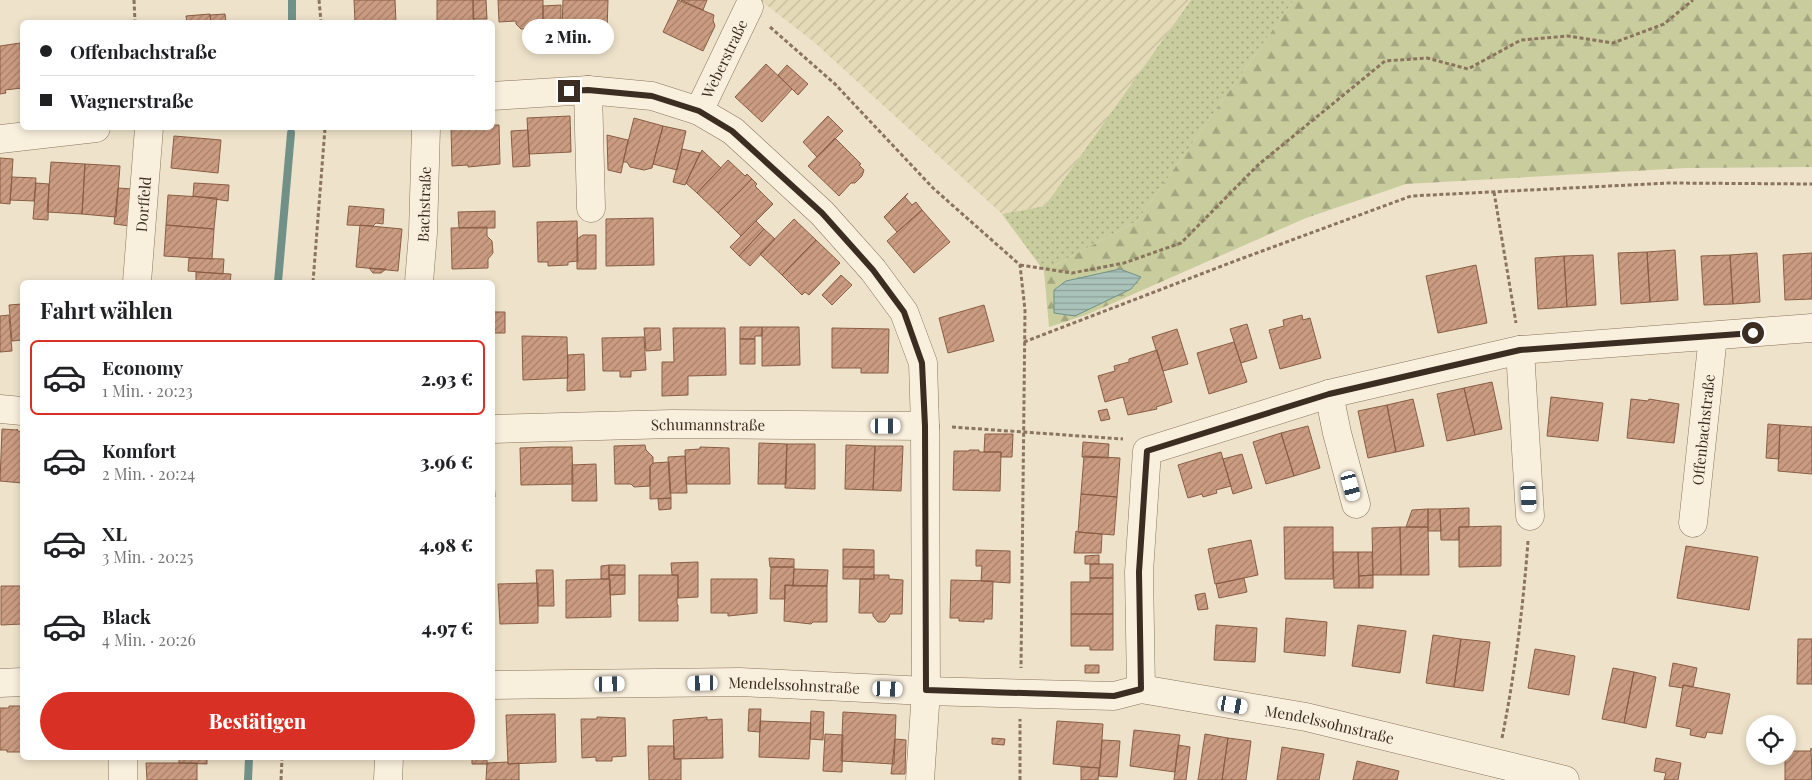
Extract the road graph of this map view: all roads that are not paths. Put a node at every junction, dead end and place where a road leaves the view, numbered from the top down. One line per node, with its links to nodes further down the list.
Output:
1 (749, 7): 4 (street, Weberstraße)
2 (588, 90): 3 (street); 4 (street); 9 (street)
3 (495, 96)
4 (699, 111): 18 (street)
5 (79, 130): 8 (street)
6 (149, 130): 10 (street, Dorffeld)
7 (426, 130): 11 (street, Bachstraße)
8 (0, 139)
9 (590, 208)
10 (137, 280)
11 (419, 280)
12 (1812, 328): 13 (street)
13 (1713, 336): 14 (street); 22 (street, Offenbachstraße)
14 (1520, 350): 15 (street); 21 (street)
15 (1329, 394): 20 (street); 26 (street)
16 (0, 409): 17 (street)
17 (20, 411)
18 (925, 426): 19 (street, Schumannstraße); 27 (street)
19 (495, 429)
20 (1356, 504)
21 (1530, 516)
22 (1693, 523)
23 (20, 682): 24 (street)
24 (0, 683)
25 (495, 685): 27 (street, Mendelssohnstraße)
26 (1141, 689): 27 (street, Mendelssohnstraße); 33 (street, Mendelssohnstraße)
27 (926, 690): 32 (street)
28 (123, 760): 30 (street)
29 (389, 760): 31 (street)
30 (123, 780)
31 (388, 780)
32 (920, 780)
33 (1565, 780)

